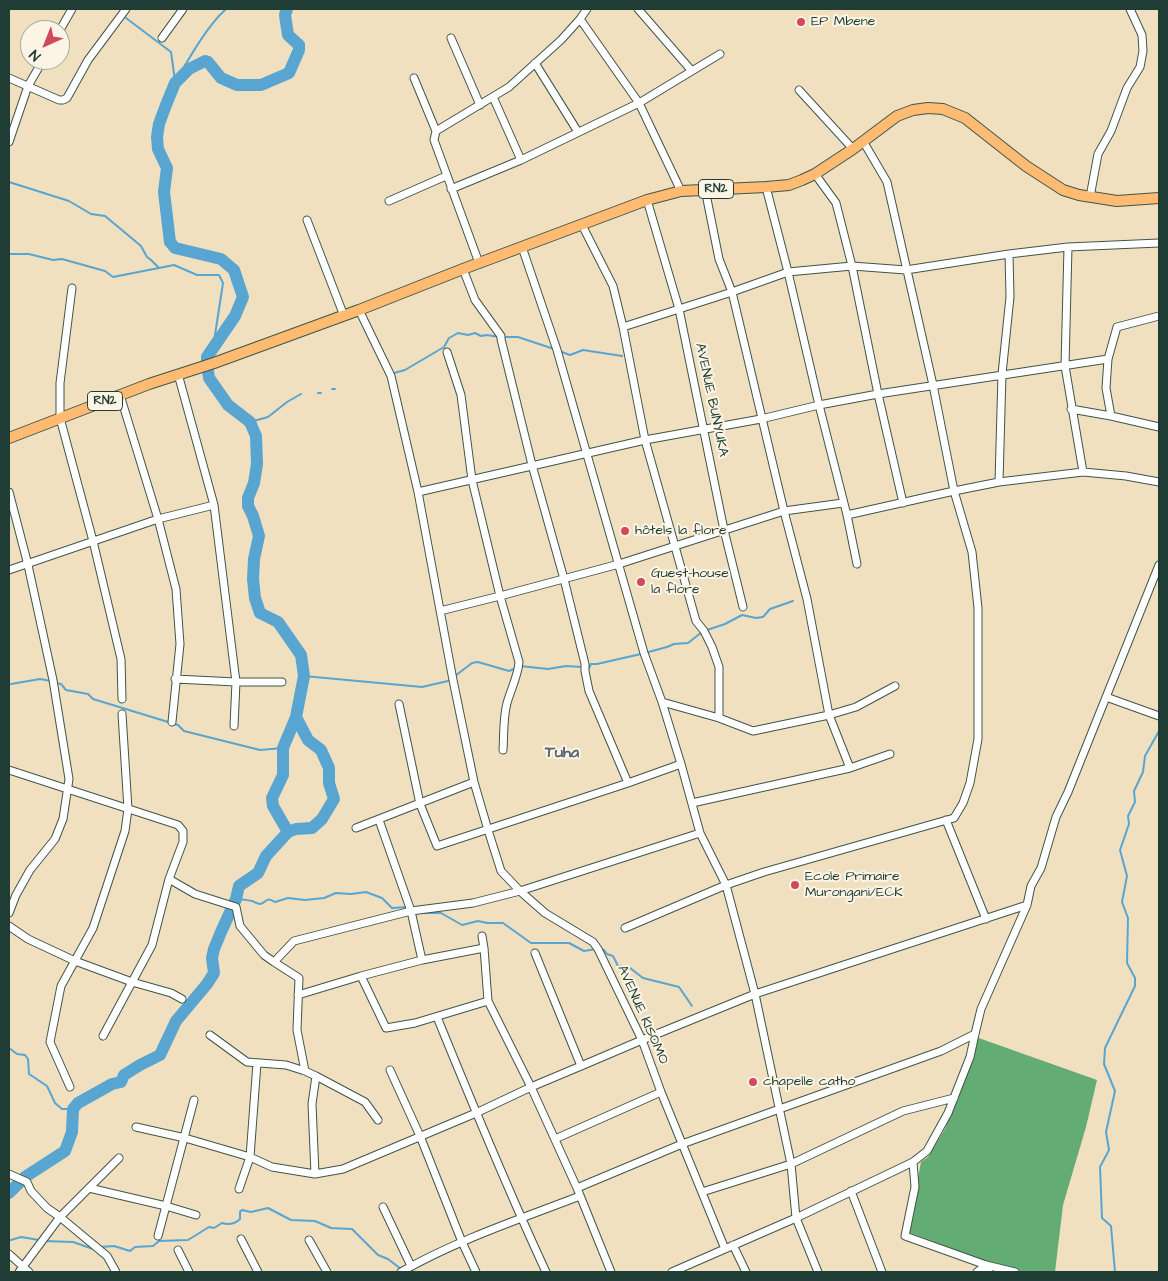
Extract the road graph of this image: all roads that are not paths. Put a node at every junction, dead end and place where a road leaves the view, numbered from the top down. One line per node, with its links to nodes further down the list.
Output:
1 (72, 9): 8 (street)
2 (126, 9): 17 (street)
3 (183, 9): 9 (street)
4 (587, 9): 7 (street)
5 (1130, 9): 34 (street)
6 (641, 10): 14 (street)
7 (580, 19): 12 (street); 20 (street)
8 (66, 20)
9 (162, 38)
10 (451, 38): 21 (street)
11 (720, 54): 14 (street)
12 (535, 64): 19 (street); 23 (street)
13 (37, 70): 17 (street)
14 (691, 70): 20 (street)
15 (9, 78): 17 (street)
16 (414, 78): 22 (street)
17 (28, 86): 25 (street)
18 (799, 90): 26 (street)
19 (493, 97): 21 (street); 27 (street)
20 (639, 103): 23 (street); 33 (street)
21 (480, 105): 22 (street)
22 (436, 131): 29 (street)
23 (578, 132): 27 (street)
24 (863, 141): 26 (highway, RN2); 34 (highway, RN2); 47 (street)
25 (9, 142)
26 (853, 149): 28 (highway, RN2)
27 (521, 160): 31 (street)
28 (815, 174): 30 (highway, RN2); 45 (street)
29 (446, 176): 31 (street); 37 (street)
30 (766, 187): 32 (highway, RN2); 48 (street)
31 (451, 189): 44 (street)
32 (705, 189): 33 (highway, RN2); 50 (street)
33 (681, 191): 36 (highway, RN2)
34 (1090, 197): 35 (highway, RN2)
35 (1159, 198)
36 (647, 200): 39 (highway, RN2); 51 (street, AVENUE BUNYUKA)
37 (389, 201)
38 (307, 220): 53 (street)
39 (582, 225): 41 (highway, RN2); 55 (street)
40 (1159, 243): 42 (street)
41 (522, 247): 44 (highway, RN2); 73 (street)
42 (1068, 247): 43 (street); 58 (street)
43 (1009, 254): 47 (street); 60 (street)
44 (479, 263): 46 (highway, RN2)
45 (852, 266): 47 (street); 48 (street); 62 (street)
46 (463, 269): 52 (highway, RN2); 74 (street)
47 (906, 270): 61 (street)
48 (788, 272): 50 (street); 64 (street)
49 (72, 288): 67 (street)
50 (732, 292): 51 (street); 68 (street)
51 (679, 309): 55 (street); 70 (street, AVENUE BUNYUKA)
52 (359, 310): 53 (highway, RN2); 81 (street, AVENUE KISOMO)
53 (344, 316): 59 (highway, RN2)
54 (1159, 316): 57 (street)
55 (624, 327): 72 (street)
56 (446, 352): 76 (street)
57 (1108, 359): 58 (street); 66 (street)
58 (1065, 366): 60 (street); 65 (street)
59 (178, 374): 63 (highway, RN2); 84 (street)
60 (1002, 374): 61 (street); 77 (street)
61 (933, 385): 62 (street); 79 (street)
62 (878, 394): 64 (street); 83 (street)
63 (120, 395): 67 (highway, RN2); 87 (street)
64 (819, 405): 68 (street); 82 (street)
65 (1071, 409): 66 (street); 75 (street)
66 (1112, 416): 69 (street)
67 (60, 418): 71 (highway, RN2); 89 (street)
68 (762, 419): 70 (street); 85 (street)
69 (1159, 427)
70 (704, 430): 72 (street); 88 (street, AVENUE BUNYUKA)
71 (9, 438)
72 (645, 440): 73 (street); 90 (street)
73 (586, 453): 74 (street); 91 (street)
74 (532, 465): 76 (street); 96 (street)
75 (1083, 472): 77 (street); 78 (street)
76 (472, 480): 81 (street); 97 (street)
77 (999, 482): 79 (street)
78 (1159, 482)
79 (954, 491): 83 (street); 126 (street)
80 (9, 492): 94 (street)
81 (418, 492): 99 (street, AVENUE KISOMO)
82 (843, 503): 85 (street); 86 (street)
83 (903, 503): 86 (street)
84 (214, 505): 87 (street); 101 (street)
85 (784, 511): 88 (street); 109 (street)
86 (847, 515): 92 (street)
87 (158, 519): 89 (street); 100 (street)
88 (724, 530): 90 (street); 98 (street, AVENUE BUNYUKA)
89 (93, 541): 94 (street); 105 (street)
90 (675, 546): 91 (street); 111 (street)
91 (618, 564): 96 (street); 106 (street)
92 (857, 564)
93 (1159, 564): 104 (street)
94 (28, 565): 95 (street); 121 (street)
95 (9, 570)
96 (564, 579): 97 (street); 120 (street)
97 (500, 596): 99 (street); 114 (street)
98 (743, 607)
99 (440, 611): 119 (street, AVENUE KISOMO)
100 (176, 679): 101 (street); 112 (street)
101 (236, 682): 102 (street); 113 (street)
102 (282, 682)
103 (896, 686): 109 (street)
104 (1106, 697): 110 (street); 133 (street)
105 (122, 698)
106 (662, 702): 111 (street); 116 (street)
107 (399, 704): 123 (street)
108 (122, 714): 124 (street)
109 (829, 716): 111 (street); 117 (street)
110 (1159, 716)
111 (720, 718)
112 (172, 722)
113 (234, 726)
114 (503, 750)
115 (890, 754): 117 (street)
116 (681, 764): 120 (street); 122 (street)
117 (850, 768): 122 (street)
118 (9, 770): 121 (street)
119 (474, 782): 123 (street); 128 (street, AVENUE KISOMO)
120 (628, 783): 128 (street)
121 (68, 790): 124 (street); 135 (street)
122 (692, 803): 129 (street)
123 (420, 804): 125 (street); 128 (street)
124 (128, 809): 130 (street); 143 (street)
125 (379, 820): 127 (street); 134 (street)
126 (946, 820): 131 (street); 136 (street)
127 (356, 828)
128 (488, 830): 132 (street, AVENUE KISOMO)
129 (700, 833): 131 (street); 132 (street)
130 (169, 879): 144 (street); 146 (street)
131 (726, 885): 138 (street); 147 (street)
132 (520, 891): 134 (street); 155 (street, AVENUE KISOMO)
133 (1027, 905): 136 (street); 152 (street)
134 (411, 911): 142 (street); 144 (street)
135 (9, 912)
136 (986, 919): 147 (street)
137 (9, 926): 143 (street)
138 (625, 928)
139 (482, 936): 140 (street)
140 (484, 948): 142 (street); 150 (street)
141 (535, 953): 157 (street)
142 (422, 960): 145 (street)
143 (75, 961): 146 (street); 161 (street)
144 (274, 962): 148 (street)
145 (361, 976): 148 (street); 151 (street)
146 (132, 982): 149 (street); 154 (street)
147 (756, 994): 155 (street); 166 (street)
148 (298, 995): 159 (street)
149 (182, 1000)
150 (488, 1001): 151 (street); 162 (street)
151 (437, 1017): 167 (street)
152 (975, 1034): 164 (street); 166 (street)
153 (210, 1035): 156 (street)
154 (103, 1036)
155 (642, 1040): 157 (street); 163 (street, AVENUE KISOMO)
156 (256, 1063): 159 (street); 174 (street)
157 (582, 1066): 162 (street)
158 (390, 1070): 170 (street)
159 (305, 1071): 160 (street)
160 (316, 1076): 168 (street); 178 (street)
161 (70, 1087)
162 (531, 1087): 167 (street); 172 (street)
163 (661, 1092): 172 (street); 173 (street, AVENUE KISOMO)
164 (954, 1098): 176 (street); 177 (street)
165 (194, 1100): 171 (street)
166 (779, 1108): 173 (street); 177 (street)
167 (476, 1113): 170 (street); 190 (street)
168 (378, 1120)
169 (136, 1127): 171 (street)
170 (420, 1136): 178 (street); 194 (street)
171 (185, 1138): 174 (street); 185 (street)
172 (555, 1139): 183 (street)
173 (682, 1144): 183 (street); 184 (street, AVENUE KISOMO)
174 (250, 1157): 178 (street); 181 (street)
175 (119, 1158): 180 (street)
176 (913, 1162): 182 (street); 200 (street)
177 (791, 1164): 184 (street); 189 (street)
178 (315, 1174)
179 (12, 1176): 188 (street)
180 (90, 1188): 185 (street); 188 (street)
181 (239, 1189)
182 (851, 1191): 189 (street); 214 (street)
183 (579, 1192): 190 (street); 211 (street)
184 (702, 1192): 196 (street, AVENUE KISOMO)
185 (166, 1206): 187 (street); 191 (street)
186 (383, 1207): 199 (street)
187 (196, 1214)
188 (60, 1216): 201 (street); 204 (street)
189 (796, 1218): 195 (street); 213 (street)
190 (521, 1219): 194 (street); 210 (street)
191 (158, 1236)
192 (241, 1239): 206 (street)
193 (309, 1240): 207 (street)
194 (462, 1242): 199 (street); 209 (street)
195 (734, 1245): 196 (street); 212 (street)
196 (725, 1249): 202 (street)
197 (178, 1250): 205 (street)
198 (9, 1254): 201 (street)
199 (411, 1266): 208 (street)
200 (988, 1268): 215 (street); 216 (street)
201 (21, 1269): 203 (street)
202 (677, 1271)
203 (29, 1272)
204 (116, 1272)
205 (189, 1272)
206 (258, 1272)
207 (327, 1272)
208 (401, 1272)
209 (476, 1272)
210 (546, 1272)
211 (611, 1272)
212 (746, 1272)
213 (818, 1272)
214 (882, 1272)
215 (977, 1272)
216 (1015, 1272)

